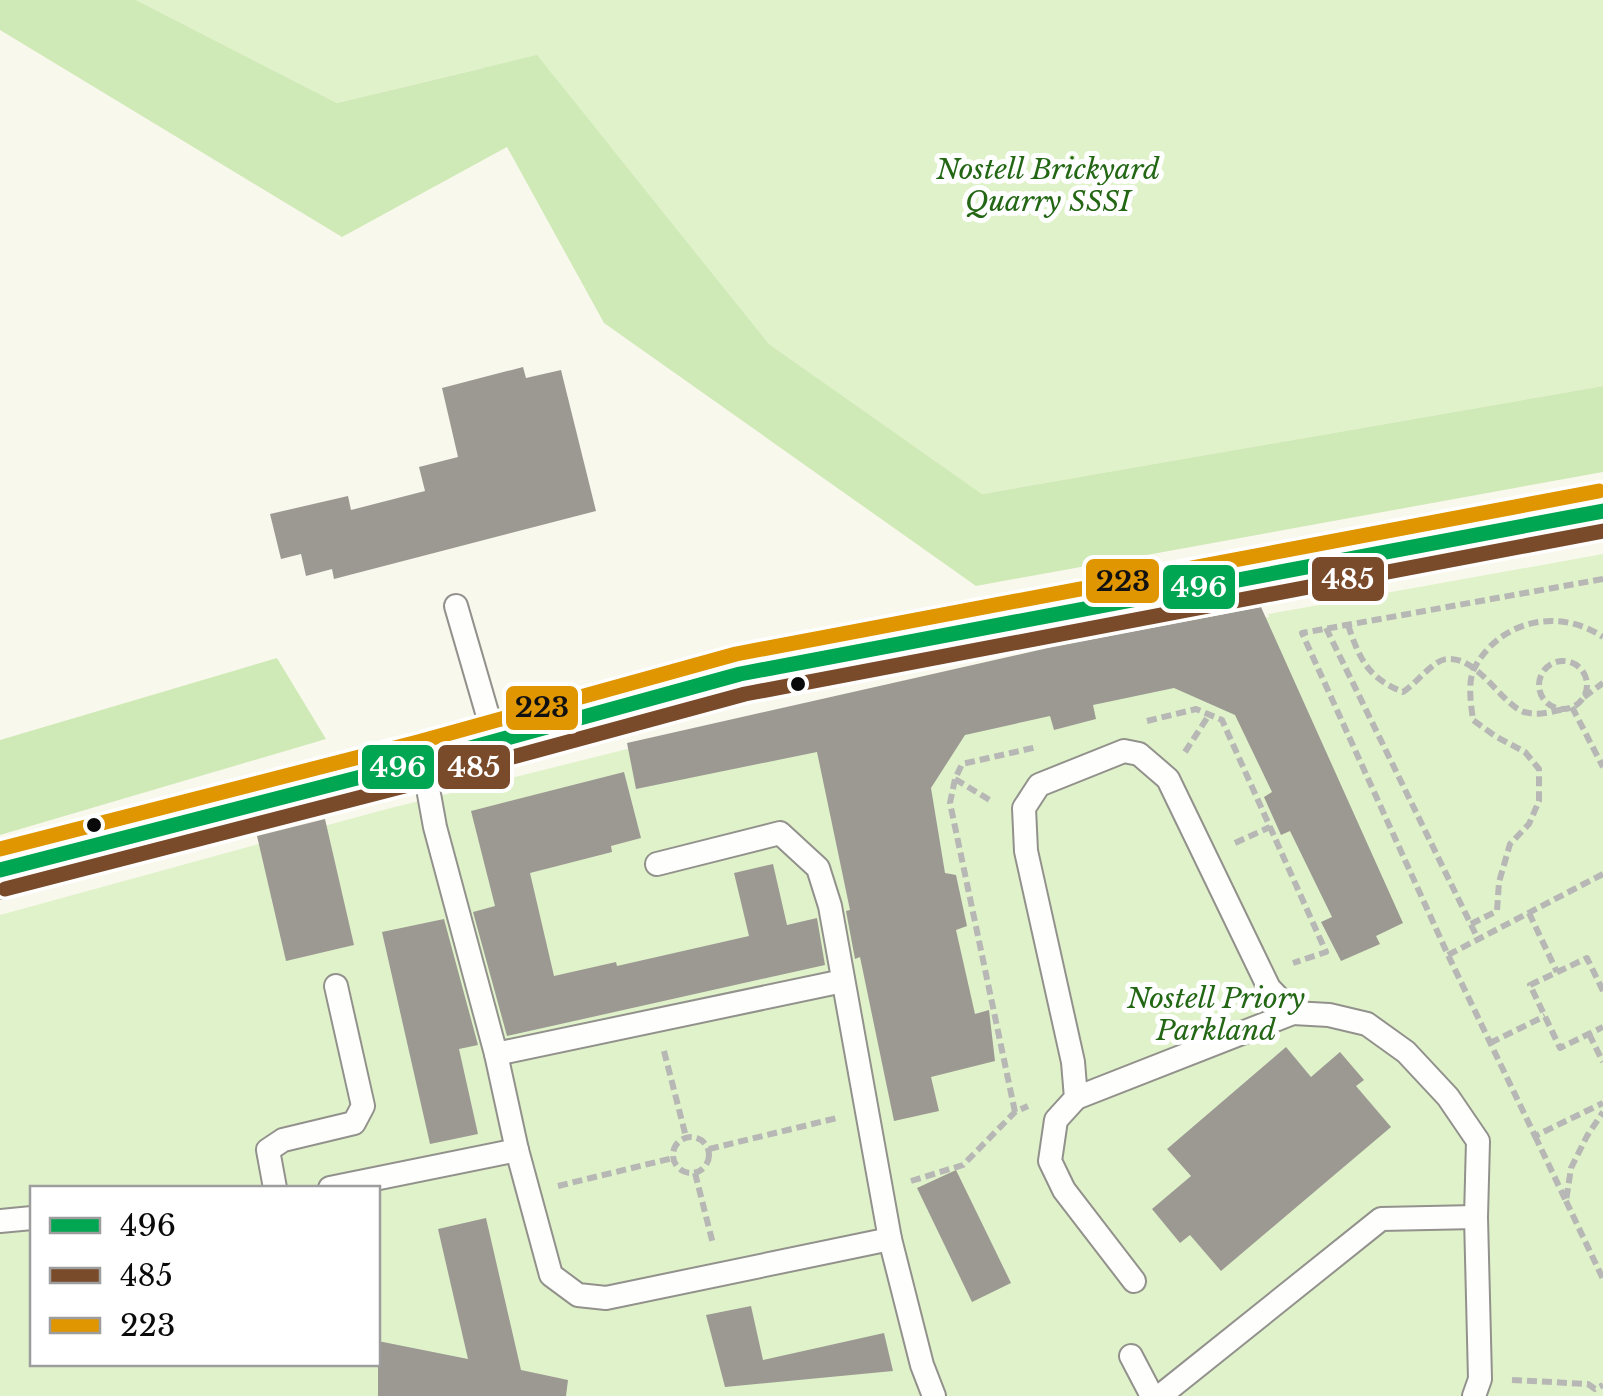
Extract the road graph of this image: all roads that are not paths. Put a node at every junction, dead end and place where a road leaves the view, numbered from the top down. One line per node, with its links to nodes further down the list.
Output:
1 (1603, 511): 3 (highway)
2 (456, 606): 3 (lane)
3 (495, 740): 4 (highway)
4 (423, 760): 6 (highway); 10 (lane)
5 (657, 864): 7 (lane)
6 (0, 870)
7 (843, 981): 10 (lane); 18 (lane)
8 (336, 986): 13 (lane)
9 (1293, 1013): 11 (lane); 11 (lane); 15 (lane)
10 (496, 1054): 12 (lane)
11 (1076, 1091): 19 (lane)
12 (517, 1150): 14 (lane); 18 (lane)
13 (275, 1186)
14 (340, 1186)
15 (1476, 1217): 21 (lane); 24 (lane)
16 (30, 1218): 17 (lane)
17 (0, 1221)
18 (890, 1238): 22 (lane)
19 (1134, 1281)
20 (1132, 1356): 23 (lane)
21 (1477, 1387)
22 (934, 1396)
23 (1152, 1396)
24 (1160, 1396)

